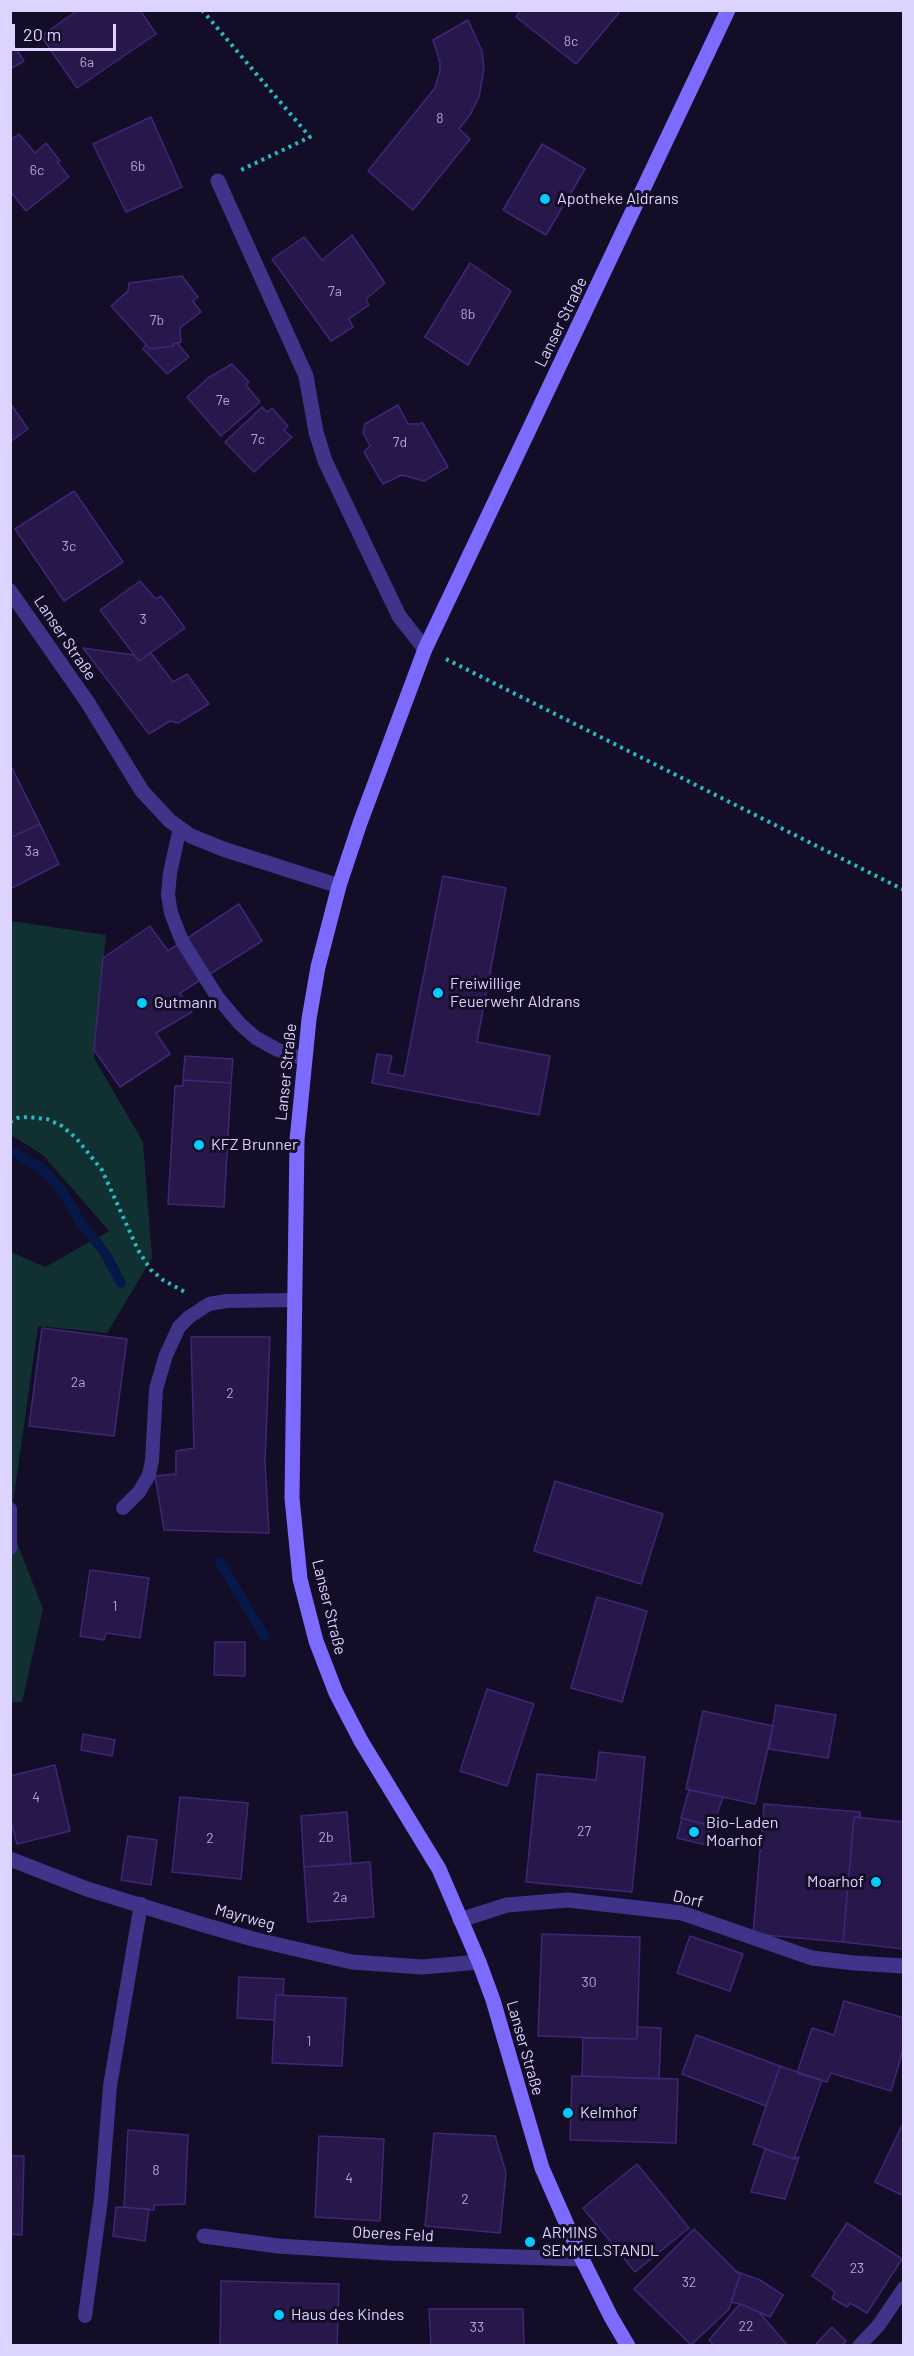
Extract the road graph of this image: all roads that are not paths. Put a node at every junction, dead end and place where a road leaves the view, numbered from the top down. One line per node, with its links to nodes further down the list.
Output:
1 (728, 10): 4 (main road, Lanser Straße)
2 (218, 181): 4 (street)
3 (10, 591): 5 (street, Lanser Straße)
4 (424, 649): 6 (main road, Lanser Straße)
5 (180, 828): 6 (street, Lanser Straße); 7 (lane)
6 (339, 886): 7 (main road, Lanser Straße)
7 (304, 1059): 8 (main road, Lanser Straße)
8 (295, 1300): 9 (lane); 14 (main road, Lanser Straße)
9 (123, 1508)
10 (10, 1509): 11 (lane)
11 (10, 1548)
12 (10, 1859): 13 (street, Mayrweg)
13 (141, 1904): 15 (street, Mayrweg); 20 (lane)
14 (460, 1920): 15 (main road, Lanser Straße); 16 (street, Dorf)
15 (479, 1962): 18 (main road, Lanser Straße)
16 (903, 1966)
17 (204, 2236): 18 (street, Oberes Feld)
18 (582, 2259): 21 (main road, Lanser Straße)
19 (903, 2288): 22 (lane)
20 (85, 2316)
21 (628, 2346)
22 (859, 2346)

